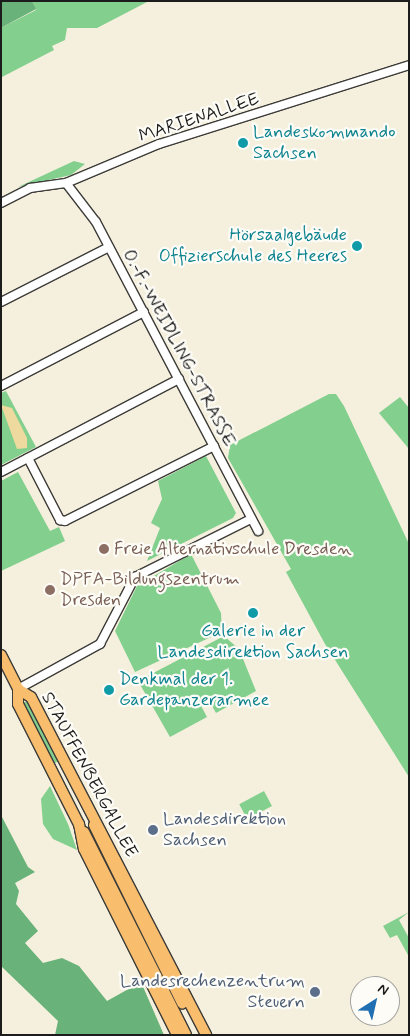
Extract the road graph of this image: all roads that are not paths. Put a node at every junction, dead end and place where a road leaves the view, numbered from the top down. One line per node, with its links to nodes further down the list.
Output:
1 (409, 65): 2 (street, MARIENALLEE)
2 (66, 183): 3 (street, MARIENALLEE); 4 (street, O.-F.-WEIDLING-STRASSE)
3 (1, 203)
4 (110, 247): 5 (street); 6 (street, O.-F.-WEIDLING-STRASSE)
5 (1, 302)
6 (144, 312): 7 (street, O.-F.-WEIDLING-STRASSE); 8 (street)
7 (179, 379): 9 (street, O.-F.-WEIDLING-STRASSE); 10 (street)
8 (1, 386)
9 (214, 446): 10 (street); 12 (street, O.-F.-WEIDLING-STRASSE)
10 (28, 458): 11 (street)
11 (1, 472)
12 (251, 518): 13 (street, O.-F.-WEIDLING-STRASSE); 15 (street)
13 (258, 531)
14 (1, 656): 15 (main road)
15 (18, 689): 16 (main road, STAUFFENBERGALLEE); 17 (main road, STAUFFENBERGALLEE)
16 (92, 820): 20 (main road); 21 (main road, STAUFFENBERGALLEE)
17 (79, 824): 18 (main road, STAUFFENBERGALLEE); 19 (main road)
18 (177, 1035)
19 (186, 1035)
20 (199, 1035)
21 (206, 1035)

